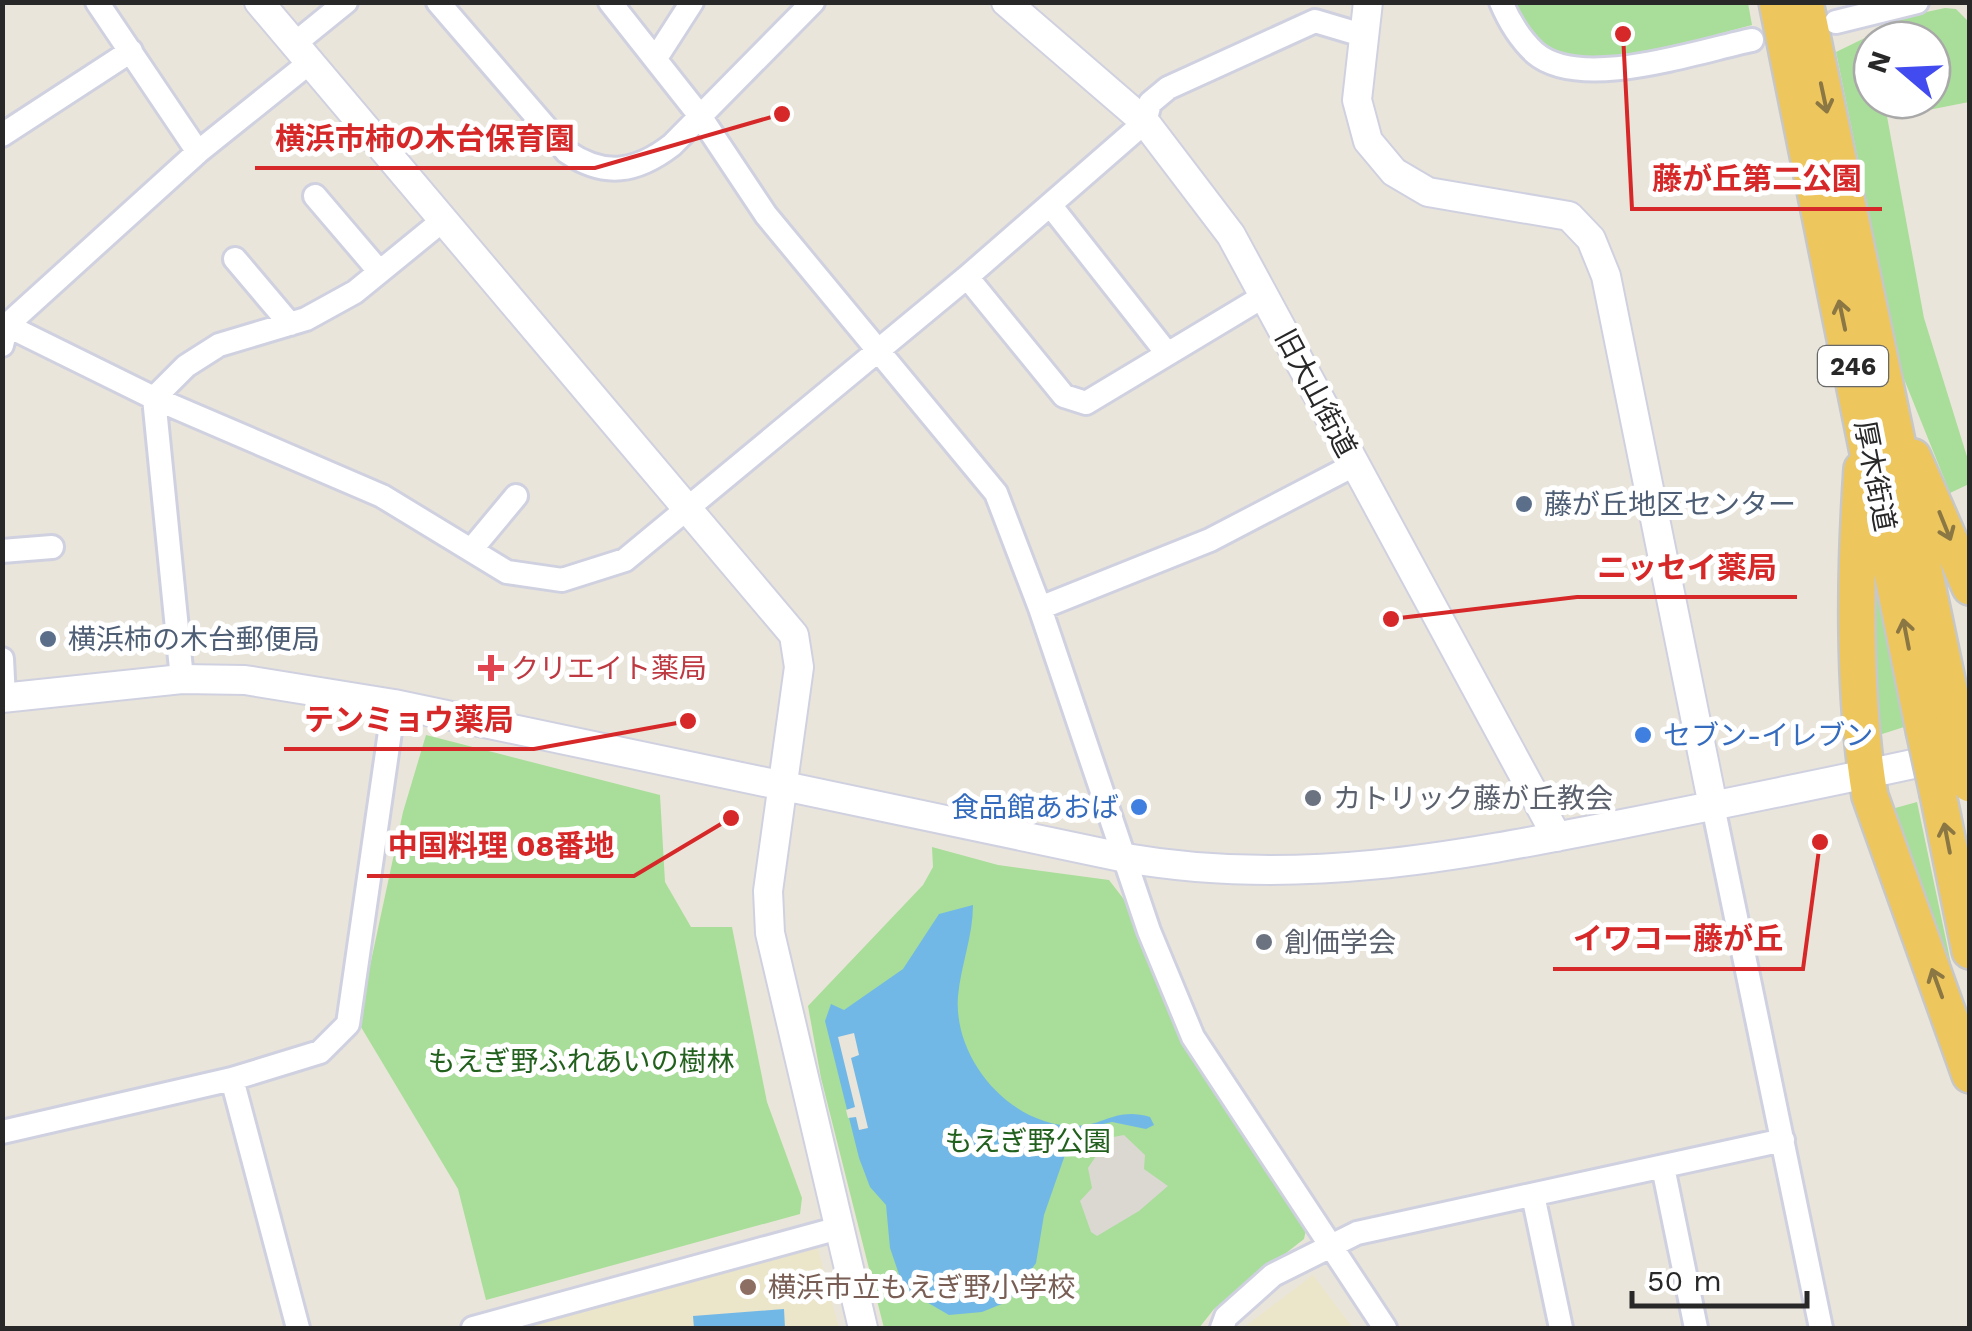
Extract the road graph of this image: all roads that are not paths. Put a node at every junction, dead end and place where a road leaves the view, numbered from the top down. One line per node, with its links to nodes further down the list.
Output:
1 (97, 2): 17 (street)
2 (259, 2): 18 (street)
3 (346, 2): 18 (street)
4 (438, 2): 20 (street)
5 (610, 2): 19 (street)
6 (692, 2): 19 (street)
7 (813, 2): 20 (street)
8 (1006, 2): 21 (street, 旧大山街道)
9 (1368, 2): 15 (street)
10 (1500, 2): 16 (street)
11 (1777, 2): 36 (highway, 厚木街道 / 246, one-way to 11)
12 (1805, 2): 36 (highway, 厚木街道 / 246, one-way to 36)
13 (1917, 2): 14 (street)
14 (1836, 22)
15 (1362, 34): 21 (street); 53 (street)
16 (1752, 40)
17 (131, 51): 22 (street); 23 (street)
18 (301, 54): 23 (street); 26 (street)
19 (656, 58): 20 (street)
20 (700, 116): 33 (street)
21 (1145, 122): 25 (street); 30 (street, 旧大山街道)
22 (2, 135)
23 (198, 152): 32 (street)
24 (314, 196): 28 (street)
25 (1051, 206): 29 (street); 34 (street)
26 (442, 221): 28 (street); 39 (street)
27 (236, 259): 31 (street)
28 (379, 272): 31 (street)
29 (967, 277): 33 (street); 34 (street)
30 (1264, 296): 34 (street); 37 (street, 旧大山街道)
31 (290, 324): 35 (street)
32 (4, 331): 35 (street)
33 (878, 350): 39 (street); 44 (street)
34 (1166, 352)
35 (154, 398): 41 (street); 46 (street)
36 (1876, 416): 43 (highway, one-way to 43); 49 (highway, 厚木街道 / 246); 50 (highway)
37 (1354, 465): 44 (street); 54 (street, 旧大山街道)
38 (516, 496): 41 (street)
39 (689, 507): 41 (street); 51 (street)
40 (52, 547): 42 (street)
41 (471, 550)
42 (2, 551)
43 (1970, 588)
44 (1040, 608): 55 (street)
45 (2, 660): 47 (street)
46 (182, 679): 47 (street); 48 (street)
47 (3, 698)
48 (394, 704): 51 (street); 58 (street)
49 (1950, 735): 50 (street); 52 (highway, 厚木街道 / 246, bridge)
50 (1866, 774): 53 (street); 57 (highway, one-way to 50)
51 (784, 784): 55 (street); 63 (street)
52 (1954, 789): 56 (highway, 厚木街道 / 246, one-way to 52)
53 (1714, 806): 54 (street); 60 (street)
54 (1556, 837): 55 (street)
55 (1126, 858): 64 (street)
56 (1970, 950)
57 (1970, 1075)
58 (232, 1079): 59 (street); 65 (street)
59 (2, 1132)
60 (1783, 1140): 61 (street); 72 (street)
61 (1664, 1168): 62 (street); 71 (street)
62 (1533, 1195): 64 (street); 70 (street)
63 (839, 1228): 66 (street); 67 (street)
64 (1332, 1248): 68 (street); 69 (street)
65 (298, 1328)
66 (474, 1328)
67 (864, 1328)
68 (1222, 1328)
69 (1384, 1328)
70 (1561, 1328)
71 (1696, 1328)
72 (1820, 1328)

